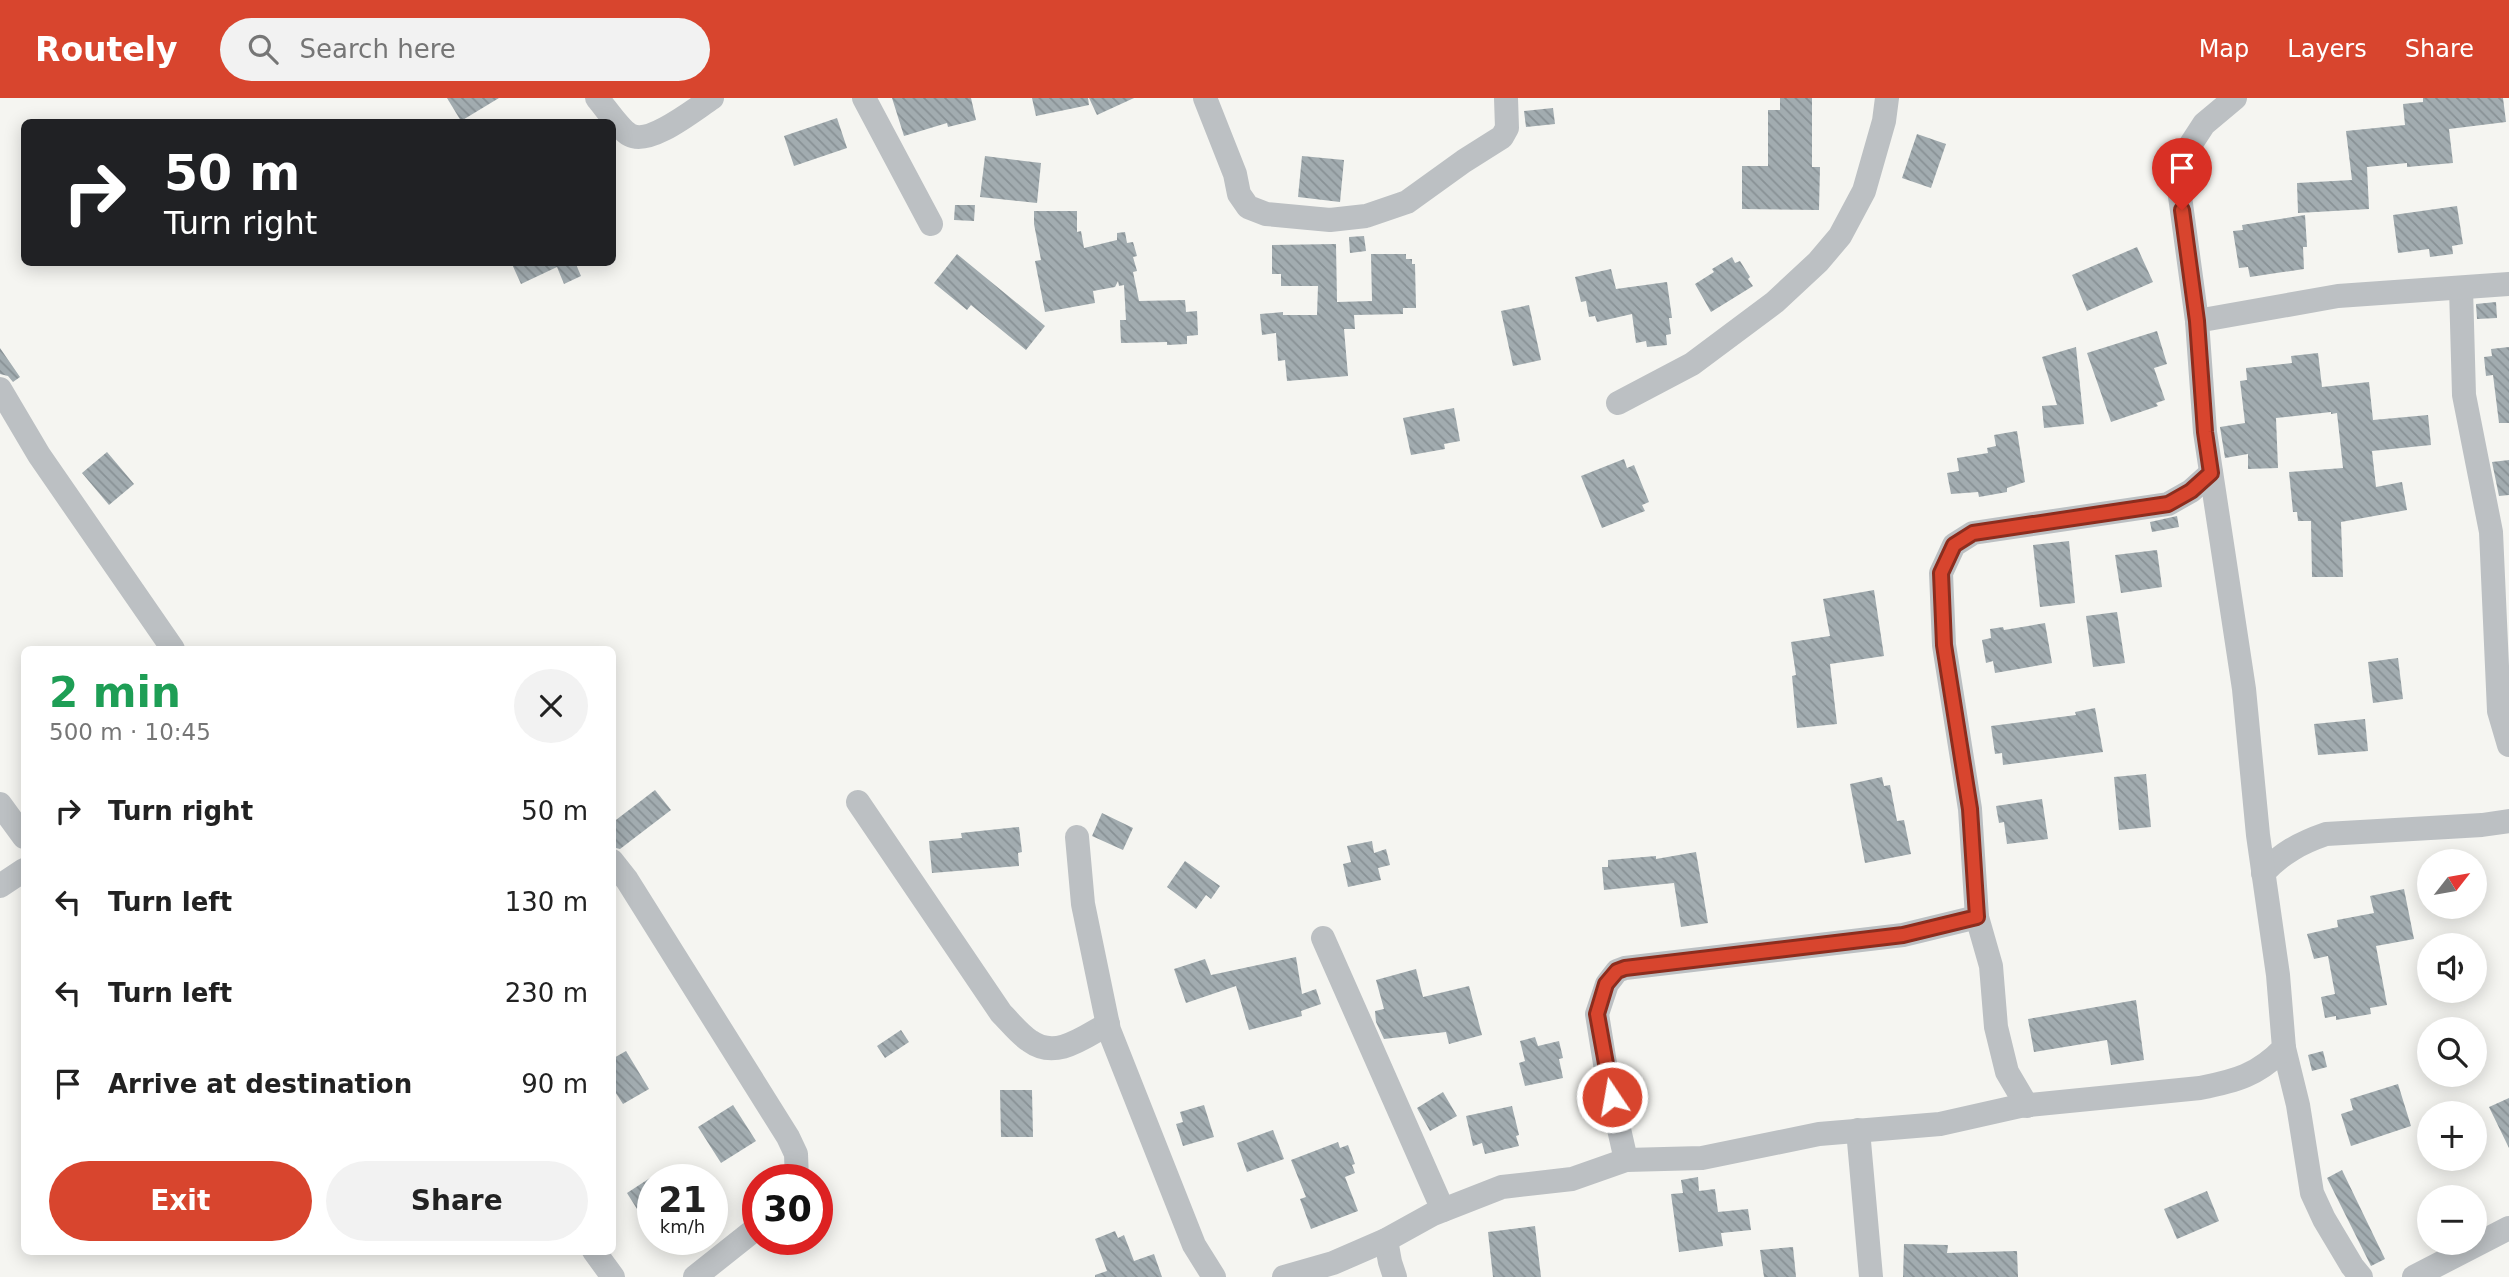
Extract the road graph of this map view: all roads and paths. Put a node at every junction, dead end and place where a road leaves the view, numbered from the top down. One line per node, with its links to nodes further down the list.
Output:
1 (597, 98): 8 (street)
2 (712, 98): 9 (street)
3 (864, 98): 10 (street)
4 (1206, 98): 5 (street)
5 (1506, 98)
6 (1888, 98): 15 (street)
7 (2235, 98): 13 (street)
8 (615, 119)
9 (616, 120)
10 (931, 224)
11 (2509, 284): 12 (street)
12 (2461, 288): 13 (street); 17 (street)
13 (2197, 321): 16 (street)
14 (0, 388): 18 (street)
15 (1618, 404)
16 (2211, 473): 27 (street); 29 (street)
17 (2500, 532): 19 (street)
18 (171, 646)
19 (2509, 745)
20 (858, 802): 31 (street)
21 (0, 804): 23 (street)
22 (2509, 821): 27 (street)
23 (21, 833)
24 (1077, 837): 31 (street)
25 (616, 866): 36 (street)
26 (21, 872): 28 (street)
27 (2263, 873): 32 (street)
28 (0, 886)
29 (1977, 917): 33 (street); 35 (street)
30 (1323, 938): 37 (street)
31 (1108, 1024): 44 (street)
32 (2284, 1048): 33 (street); 48 (street)
33 (2027, 1106): 34 (street)
34 (1858, 1130): 35 (street); 47 (street)
35 (1626, 1160): 37 (street)
36 (796, 1164)
37 (1443, 1210): 40 (street)
38 (2509, 1228): 49 (street)
39 (742, 1240): 43 (street)
40 (1386, 1240): 45 (street); 46 (street)
41 (597, 1255): 42 (street)
42 (613, 1277)
43 (695, 1277)
44 (1214, 1277)
45 (1284, 1277)
46 (1395, 1277)
47 (1871, 1277)
48 (2361, 1277)
49 (2414, 1277)

